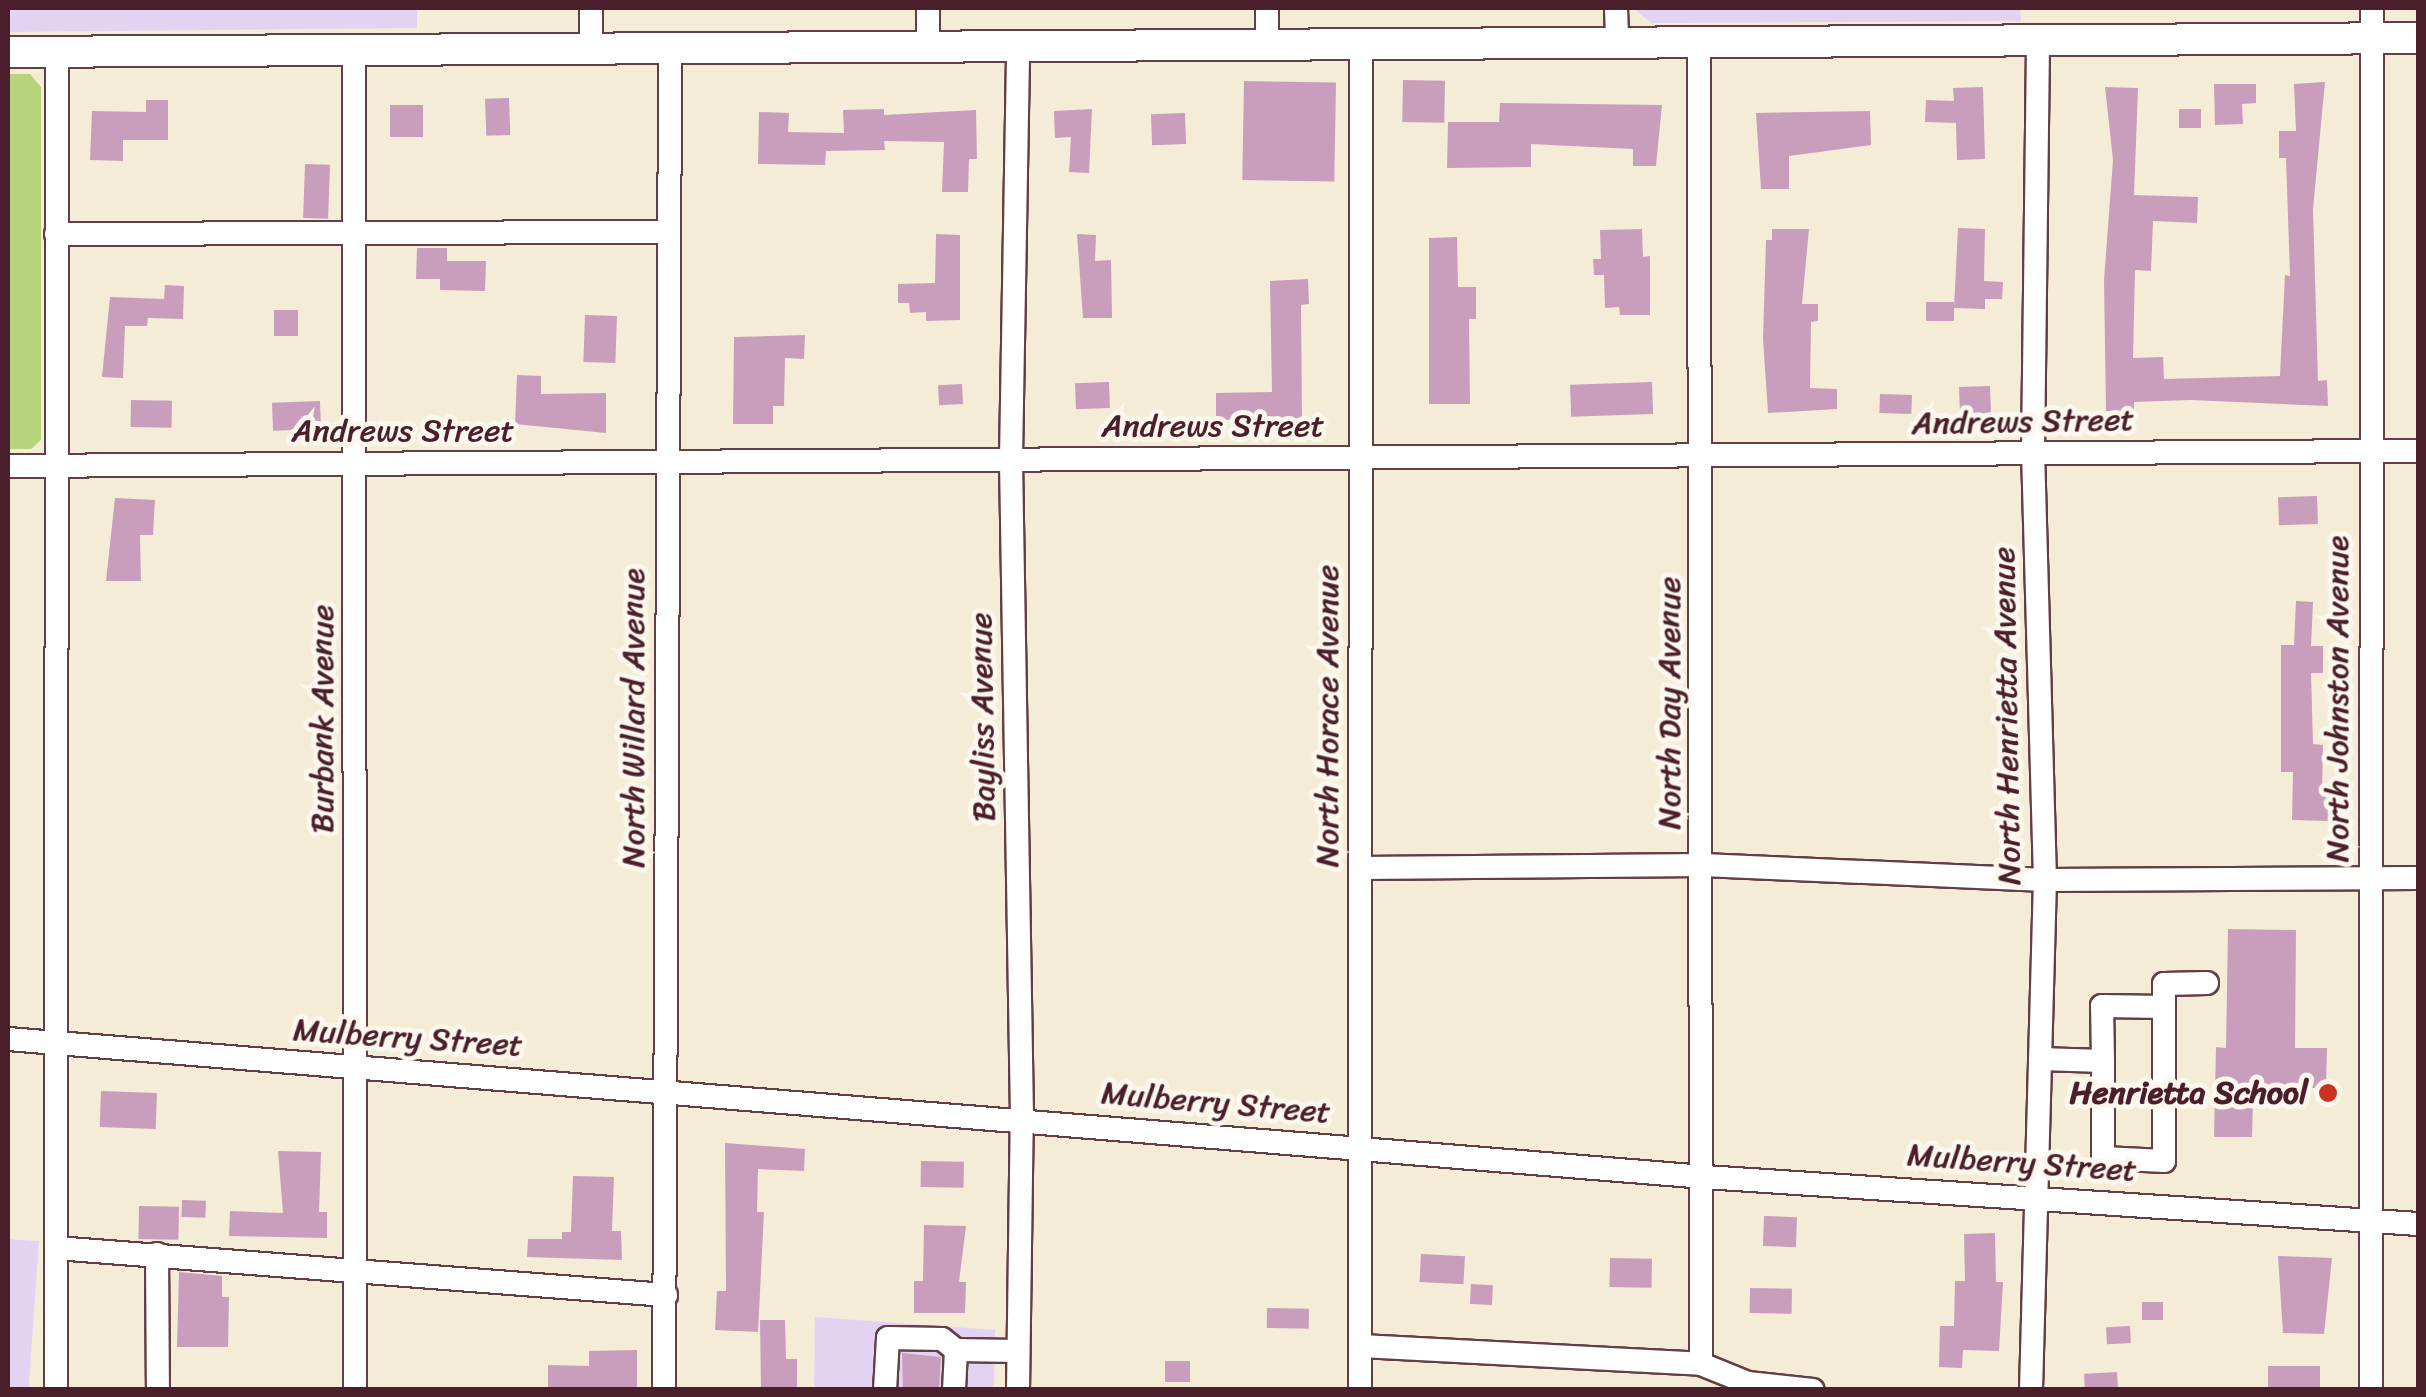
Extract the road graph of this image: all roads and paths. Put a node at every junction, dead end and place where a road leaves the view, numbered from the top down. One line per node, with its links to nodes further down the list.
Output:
1 (592, 8): 15 (street)
2 (928, 8): 11 (street)
3 (1267, 8): 13 (street)
4 (1616, 8): 9 (street)
5 (2372, 8): 6 (street, North Johnston Avenue)
6 (2372, 38): 7 (main road); 8 (main road); 24 (street, North Johnston Avenue)
7 (2418, 38)
8 (2038, 40): 10 (main road); 25 (street, North Henrietta Avenue)
9 (1617, 41): 10 (main road); 14 (main road)
10 (1699, 42): 28 (street, North Day Avenue)
11 (928, 43): 12 (main road); 16 (main road)
12 (1018, 43): 13 (main road); 26 (street, Bayliss Avenue)
13 (1267, 43): 14 (main road)
14 (1361, 43): 27 (street, North Horace Avenue)
15 (591, 45): 16 (main road); 17 (main road)
16 (670, 46): 21 (street, North Willard Avenue)
17 (354, 48): 18 (main road); 20 (street, Burbank Avenue)
18 (57, 51): 19 (main road); 22 (street)
19 (8, 52)
20 (355, 231): 21 (street); 22 (street); 30 (street, Burbank Avenue)
21 (668, 232): 29 (street, North Willard Avenue)
22 (56, 234): 31 (street)
23 (2418, 451): 24 (street, Andrews Street)
24 (2368, 452): 25 (street, Andrews Street); 37 (street, North Johnston Avenue)
25 (2033, 454): 28 (street, Andrews Street); 36 (street, North Henrietta Avenue)
26 (1012, 458): 27 (street, Andrews Street); 29 (street, Andrews Street); 46 (street, Bayliss Avenue)
27 (1362, 458): 28 (street, Andrews Street); 34 (street, North Horace Avenue)
28 (1703, 460): 33 (street, North Day Avenue)
29 (664, 461): 30 (street, Andrews Street); 45 (street, North Willard Avenue)
30 (354, 464): 31 (street, Andrews Street); 44 (street, Burbank Avenue)
31 (59, 465): 32 (street, Andrews Street); 41 (street)
32 (8, 466)
33 (1702, 865): 34 (street); 36 (street); 48 (street, North Day Avenue)
34 (1360, 868): 47 (street, North Horace Avenue)
35 (2418, 878): 37 (street)
36 (2045, 880): 37 (street); 42 (street, North Henrietta Avenue)
37 (2371, 880): 50 (street, North Johnston Avenue)
38 (2207, 983): 39 (street)
39 (2164, 1007): 43 (street); 43 (street)
40 (8, 1039): 41 (street, Mulberry Street)
41 (56, 1042): 44 (street, Mulberry Street); 52 (street)
42 (2040, 1059): 43 (street); 49 (street, North Henrietta Avenue)
43 (2103, 1061)
44 (358, 1068): 45 (street, Mulberry Street); 54 (street, Burbank Avenue)
45 (669, 1088): 46 (street, Mulberry Street); 55 (street, North Willard Avenue)
46 (1022, 1118): 47 (street, Mulberry Street); 58 (street, Bayliss Avenue)
47 (1362, 1148): 48 (street, Mulberry Street); 56 (street, North Horace Avenue)
48 (1705, 1177): 49 (street, Mulberry Street); 59 (street, North Day Avenue)
49 (2037, 1196): 50 (street, Mulberry Street); 69 (street, North Henrietta Avenue)
50 (2370, 1221): 51 (street, Mulberry Street); 70 (street, North Johnston Avenue)
51 (2418, 1224)
52 (56, 1248): 53 (street); 60 (street)
53 (157, 1254): 54 (street); 61 (street)
54 (356, 1267): 55 (street); 62 (street, Burbank Avenue)
55 (666, 1295): 63 (street, North Willard Avenue)
56 (1360, 1346): 59 (street); 67 (street, North Horace Avenue)
57 (956, 1350): 58 (street); 64 (street); 65 (street)
58 (1018, 1352): 66 (street, Bayliss Avenue)
59 (1702, 1364): 68 (street)
60 (56, 1390)
61 (158, 1390)
62 (355, 1390)
63 (664, 1390)
64 (884, 1390)
65 (954, 1390)
66 (1018, 1390)
67 (1360, 1390)
68 (1813, 1390)
69 (2031, 1390)
70 (2371, 1390)

